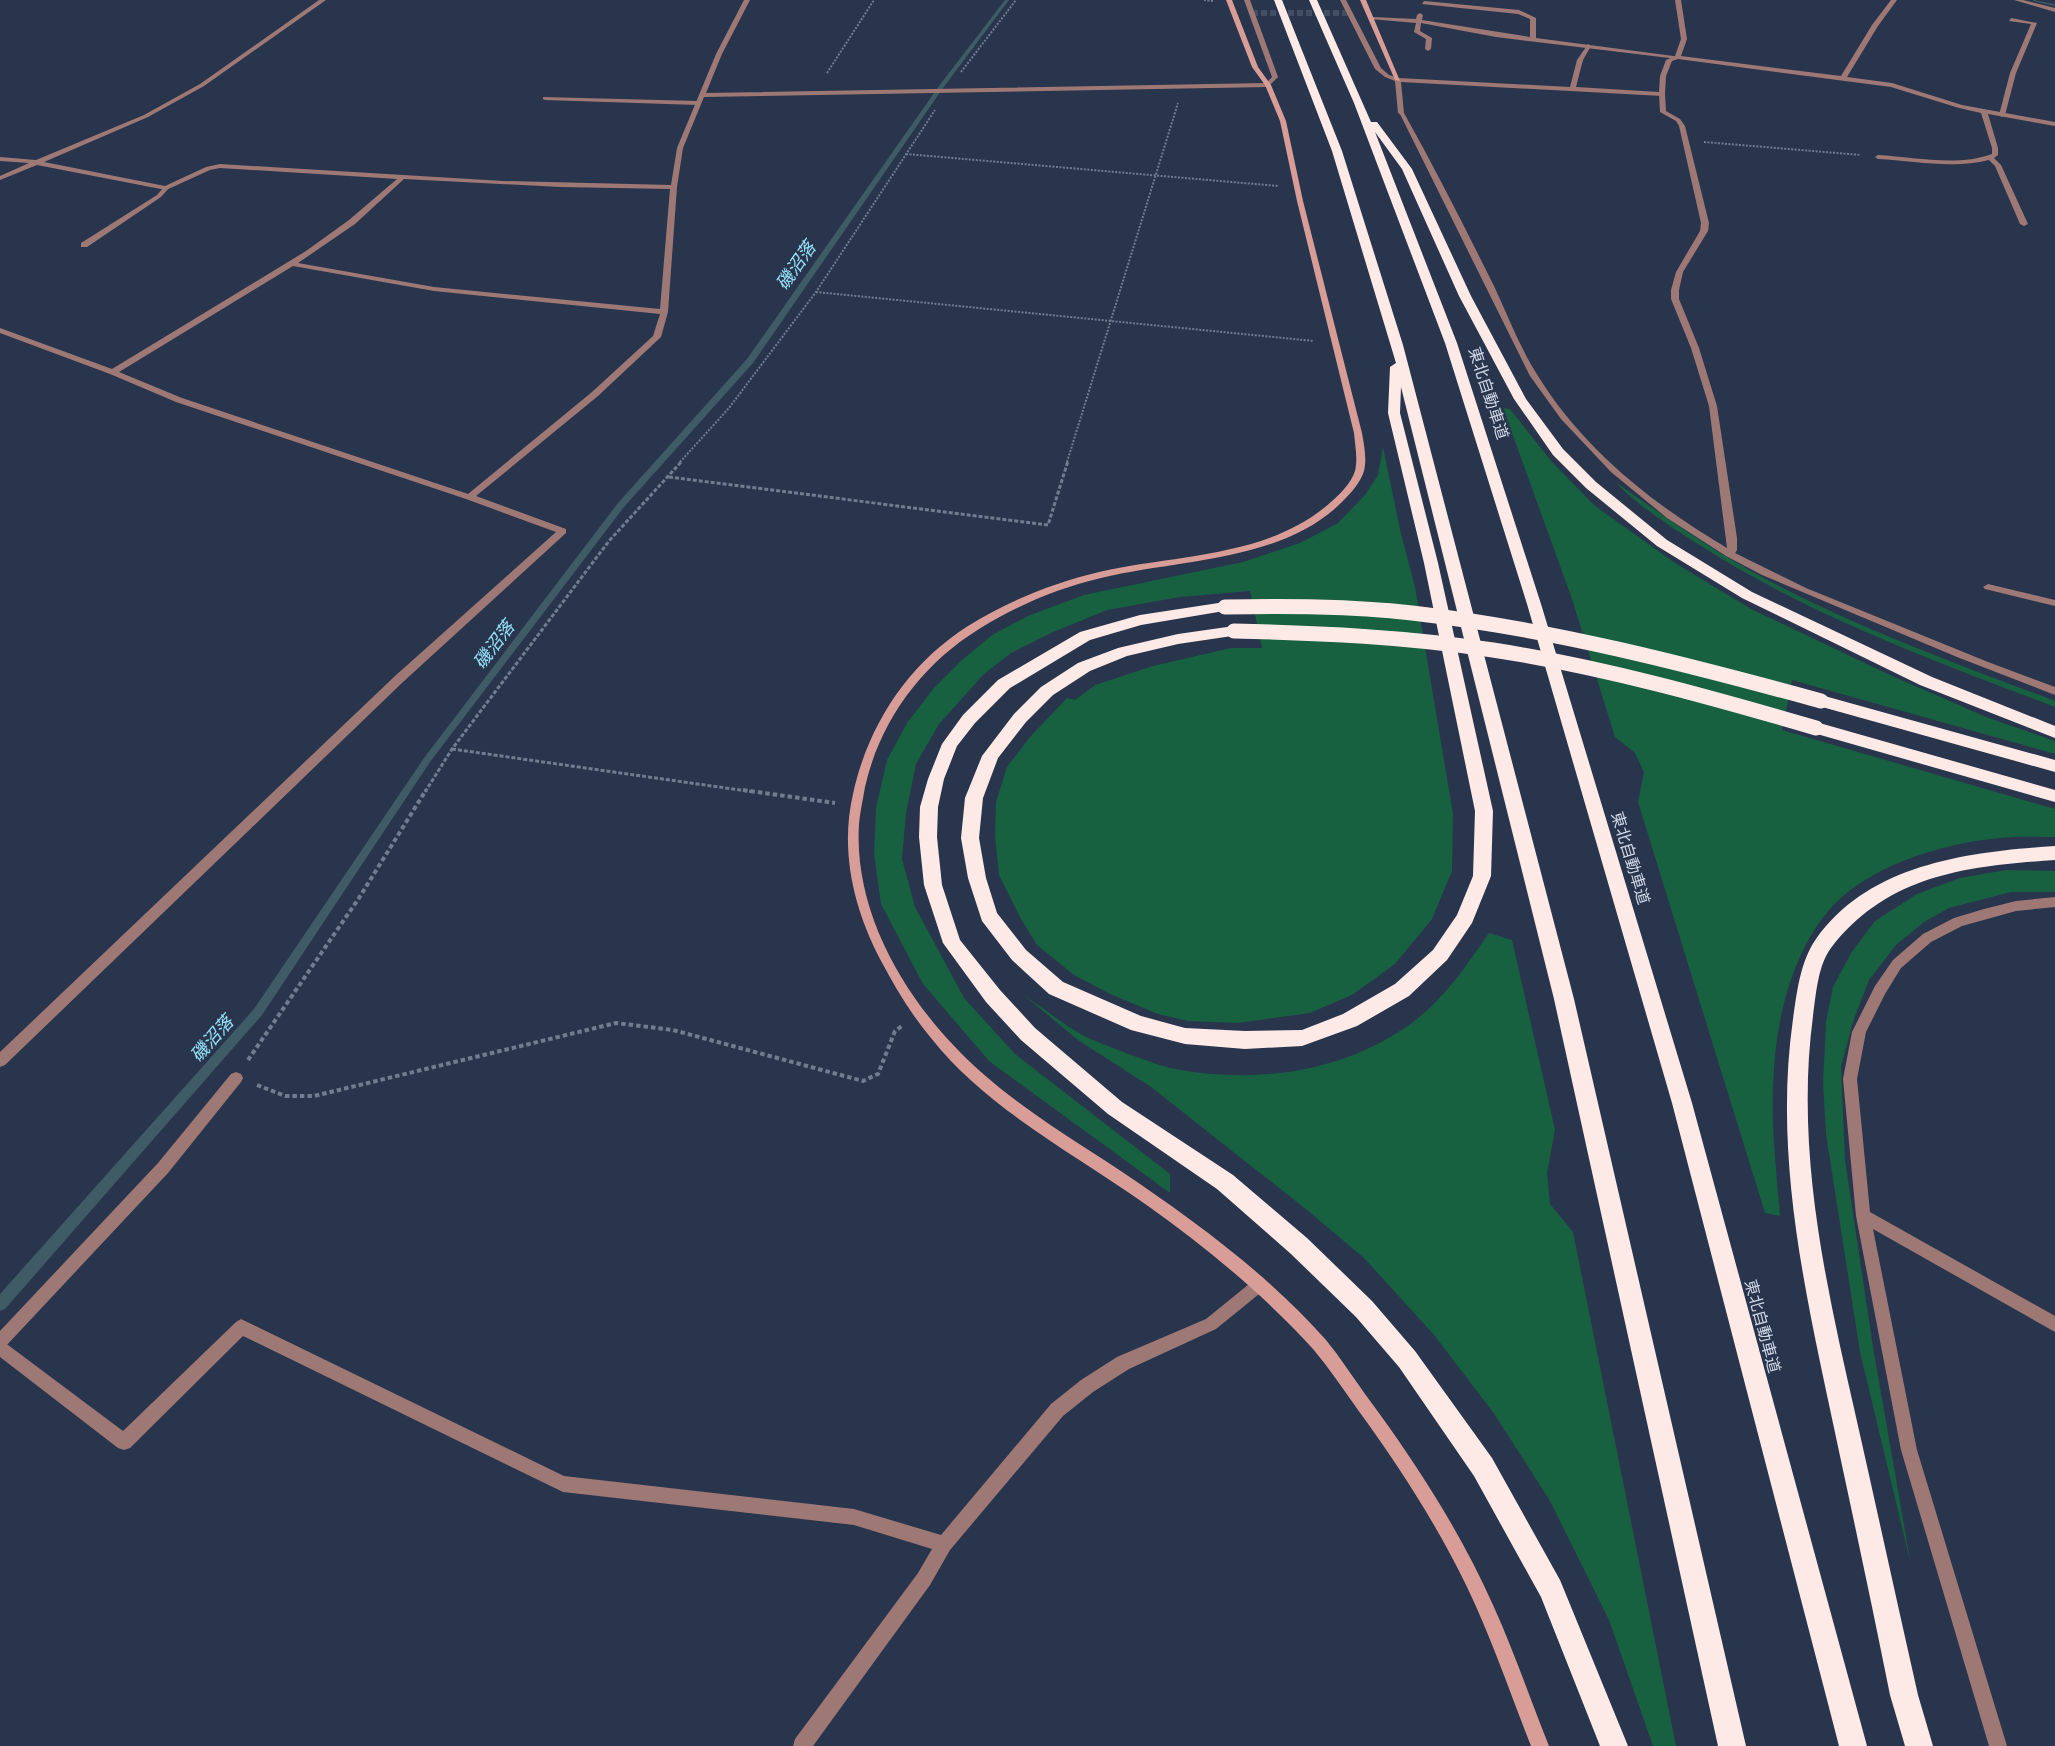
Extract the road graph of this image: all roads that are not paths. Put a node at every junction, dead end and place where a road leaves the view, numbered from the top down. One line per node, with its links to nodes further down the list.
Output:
1 (323, 0): 35 (street)
2 (747, 0): 27 (street)
3 (1229, 0): 23 (street)
4 (1248, 0): 23 (street)
5 (1278, 0): 45 (highway)
6 (1313, 0): 28 (highway, 東北自動車道)
7 (1343, 0): 22 (street)
8 (1363, 0): 14 (street)
9 (1678, 0): 20 (street)
10 (1894, 0): 21 (street)
11 (2017, 0): 13 (street)
12 (1425, 2): 16 (street); 17 (street)
13 (2055, 10)
14 (1373, 19): 16 (street); 22 (street)
15 (2011, 20): 30 (street)
16 (1418, 21): 17 (street); 19 (street)
17 (1533, 40): 18 (street)
18 (1588, 46): 20 (street); 24 (street)
19 (1428, 49)
20 (1678, 57): 21 (street); 25 (street)
21 (1843, 78): 29 (street)
22 (1398, 80): 24 (street); 48 (street)
23 (1268, 85): 27 (street); 60 (street)
24 (1573, 88): 25 (street)
25 (1662, 94): 48 (street)
26 (545, 98): 27 (street)
27 (699, 99): 38 (street)
28 (1359, 103): 52 (highway); 69 (highway, 東北自動車道)
29 (1984, 112): 30 (street); 33 (street)
30 (2002, 115): 31 (street)
31 (2055, 124)
32 (1878, 157): 33 (street)
33 (1991, 158): 40 (street)
34 (0, 159): 35 (street)
35 (35, 162): 37 (street); 39 (street)
36 (403, 177): 38 (street); 39 (street); 42 (street)
37 (0, 178)
38 (674, 187): 43 (street)
39 (166, 188): 41 (street)
40 (2024, 224)
41 (84, 245)
42 (293, 264): 43 (street); 46 (street)
43 (664, 312): 47 (street)
44 (0, 330): 46 (street)
45 (1397, 345): 54 (highway, bridge); 68 (highway)
46 (113, 372): 47 (street)
47 (470, 496): 57 (street)
48 (1729, 554): 51 (street)
49 (1988, 587): 50 (street)
50 (2055, 603)
51 (2055, 691)
52 (2055, 732)
53 (2055, 766): 67 (highway, bridge)
54 (2055, 796)
55 (2055, 853): 70 (highway)
56 (2055, 902): 59 (street)
57 (0, 1061)
58 (236, 1078): 62 (street)
59 (1863, 1216): 61 (street); 71 (street)
60 (1259, 1286): 64 (street); 66 (street)
61 (2055, 1324)
62 (0, 1342)
63 (0, 1347): 64 (street)
64 (944, 1544): 65 (street)
65 (802, 1746)
66 (1540, 1746)
67 (1614, 1746)
68 (1732, 1746)
69 (1853, 1746)
70 (1919, 1746)
71 (1998, 1746)

